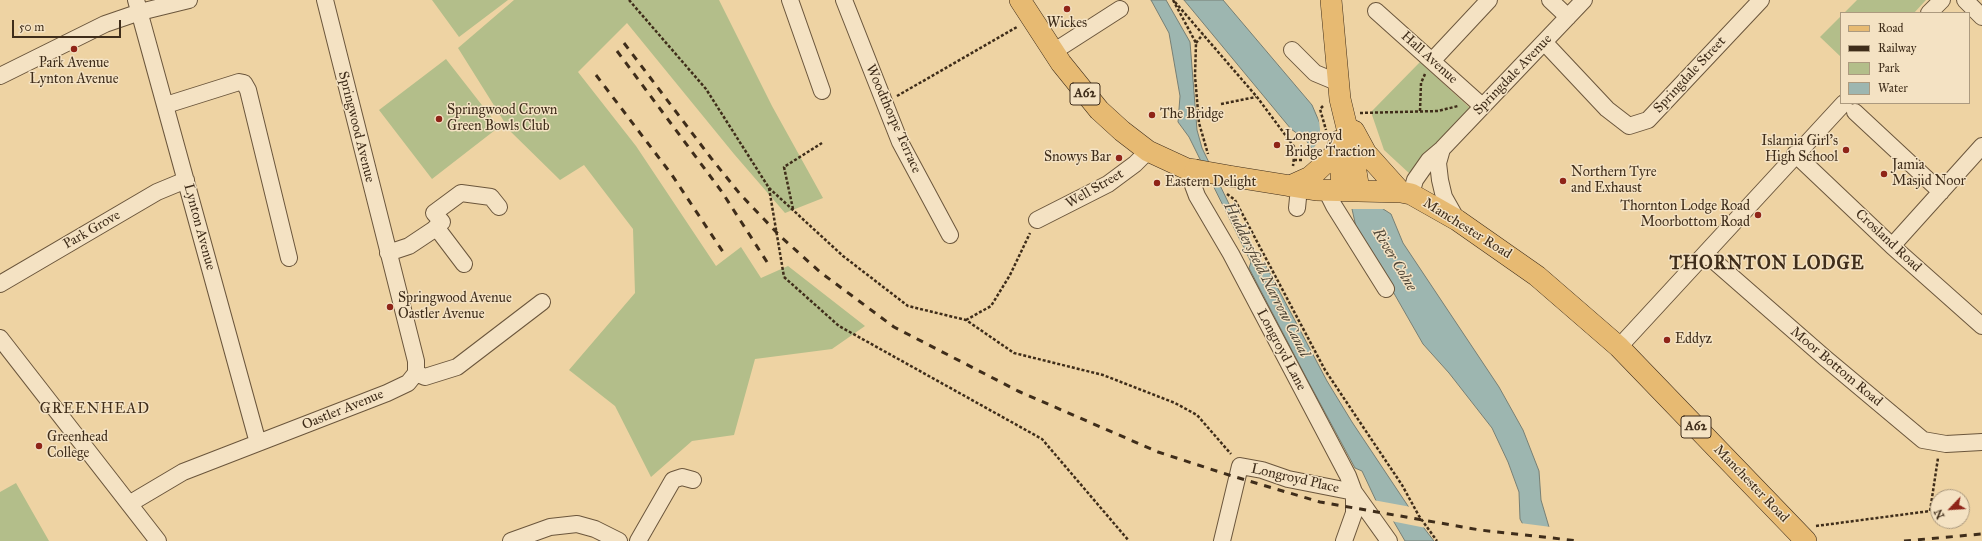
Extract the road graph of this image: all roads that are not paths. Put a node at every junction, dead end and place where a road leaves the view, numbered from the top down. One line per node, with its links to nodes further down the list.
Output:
1 (189, 0): 13 (street)
2 (325, 0): 46 (street, Springwood Avenue)
3 (790, 0): 24 (street)
4 (844, 0): 44 (street, Woodthorpe Terrace)
5 (1020, 0): 21 (main road, Manchester Road / A62)
6 (1331, 0): 25 (main road)
7 (1489, 0): 22 (street)
8 (1550, 0): 17 (street)
9 (1584, 0): 17 (street, Springdale Avenue)
10 (1761, 0): 19 (street, Springdale Street)
11 (1942, 0): 16 (street)
12 (1965, 0): 18 (street)
13 (138, 6): 23 (street); 27 (street, Lynton Avenue)
14 (1120, 10): 21 (street)
15 (1376, 11): 22 (street, Hall Avenue)
16 (1930, 12)
17 (1568, 17): 19 (street, Springdale Avenue)
18 (1982, 17)
19 (1544, 42): 26 (street, Springdale Avenue)
20 (1292, 50): 25 (street)
21 (1053, 52): 32 (main road, Manchester Road / A62)
22 (1432, 61): 26 (street, Hall Avenue)
23 (0, 76)
24 (822, 91)
25 (1336, 101): 29 (main road); 36 (main road); 38 (main road)
26 (1478, 103): 31 (street, Springdale Avenue)
27 (166, 105): 35 (street, Lynton Avenue); 48 (street)
28 (1850, 107): 33 (street); 37 (street)
29 (1339, 143): 36 (main road); 39 (main road)
30 (1982, 146): 37 (street)
31 (1442, 149): 38 (street, Springdale Avenue); 42 (street)
32 (1148, 151): 34 (main road, Manchester Road / A62); 41 (street, Well Street)
33 (1795, 154): 45 (street, Crosland Road); 47 (street)
34 (1191, 169): 39 (main road, Manchester Road / A62, bridge); 60 (street, Longroyd Lane)
35 (186, 180): 50 (street, Park Grove); 58 (street, Lynton Avenue)
36 (1347, 190): 38 (main road, Manchester Road / A62); 39 (main road, Manchester Road / A62); 51 (street)
37 (1940, 192): 45 (street)
38 (1406, 193): 42 (main road, Manchester Road / A62)
39 (1295, 194)
40 (499, 207): 43 (street)
41 (1037, 220)
42 (1457, 220): 55 (main road, Manchester Road / A62)
43 (436, 227): 46 (street); 49 (street)
44 (950, 235)
45 (1892, 246): 53 (street, Crosland Road)
46 (388, 253): 56 (street, Springwood Avenue)
47 (1706, 254): 55 (street); 57 (street, Moor Bottom Road)
48 (289, 258)
49 (464, 264)
50 (0, 284)
51 (1386, 289)
52 (542, 302): 56 (street)
53 (1982, 326)
54 (0, 338): 61 (street)
55 (1619, 347): 62 (main road, Manchester Road / A62)
56 (416, 373): 58 (street, Oastler Avenue)
57 (1982, 442)
58 (258, 443): 61 (street, Oastler Avenue)
59 (693, 480): 67 (street)
60 (1354, 492): 63 (street, Longroyd Lane); 68 (street, Longroyd Place); 69 (street)
61 (129, 504): 64 (street)
62 (1810, 533)
63 (1346, 538)
64 (158, 541)
65 (511, 541): 66 (street)
66 (619, 541)
67 (638, 541)
68 (1222, 541)
69 (1389, 541)

